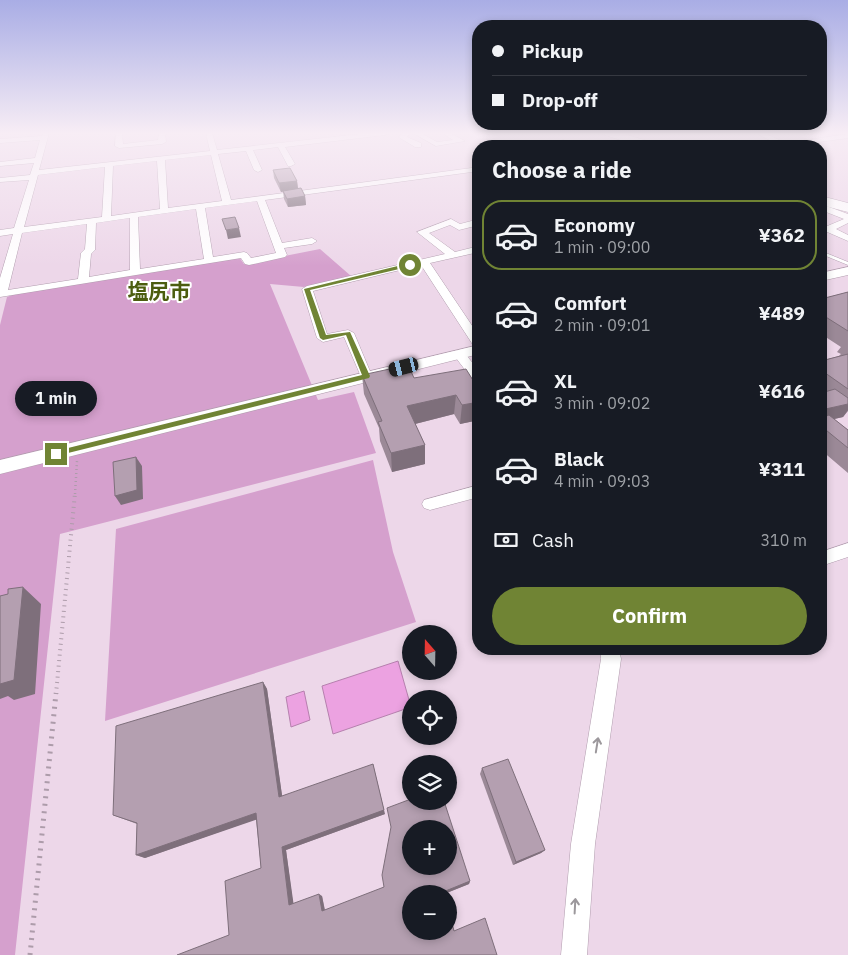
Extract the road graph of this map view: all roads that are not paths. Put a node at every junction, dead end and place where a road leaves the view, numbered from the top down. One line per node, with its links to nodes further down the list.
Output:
1 (34, 178): 19 (street)
2 (108, 178): 15 (street)
3 (162, 178): 12 (street)
4 (221, 178): 7 (street)
5 (414, 178): 6 (street)
6 (260, 198): 7 (street); 23 (street)
7 (227, 202): 9 (street)
8 (827, 202): 10 (highway)
9 (200, 206): 12 (street); 27 (street)
10 (848, 208)
11 (827, 209): 14 (street)
12 (164, 211): 13 (street)
13 (134, 215): 15 (street); 31 (street)
14 (848, 216)
15 (106, 218): 16 (street)
16 (92, 220): 19 (street); 34 (street)
17 (848, 220): 21 (street)
18 (472, 224): 25 (street)
19 (18, 231): 20 (street); 32 (street)
20 (0, 233)
21 (848, 238)
22 (312, 240): 23 (street)
23 (279, 246): 27 (street)
24 (472, 250): 25 (street)
25 (453, 254): 28 (street)
26 (827, 255): 29 (lane)
27 (208, 261): 31 (street)
28 (423, 261): 35 (street); 39 (street)
29 (848, 264)
30 (848, 271): 33 (street)
31 (135, 273): 34 (street)
32 (3, 275): 34 (street)
33 (827, 276)
34 (83, 281)
35 (472, 334)
36 (472, 351): 37 (street)
37 (459, 354): 38 (street); 39 (street)
38 (472, 371)
39 (366, 376): 40 (street)
40 (0, 467)
41 (472, 494): 42 (street)
42 (430, 504)
43 (848, 550): 44 (street)
44 (827, 557)
45 (611, 655): 46 (street, one-way to 45)
46 (574, 955)

